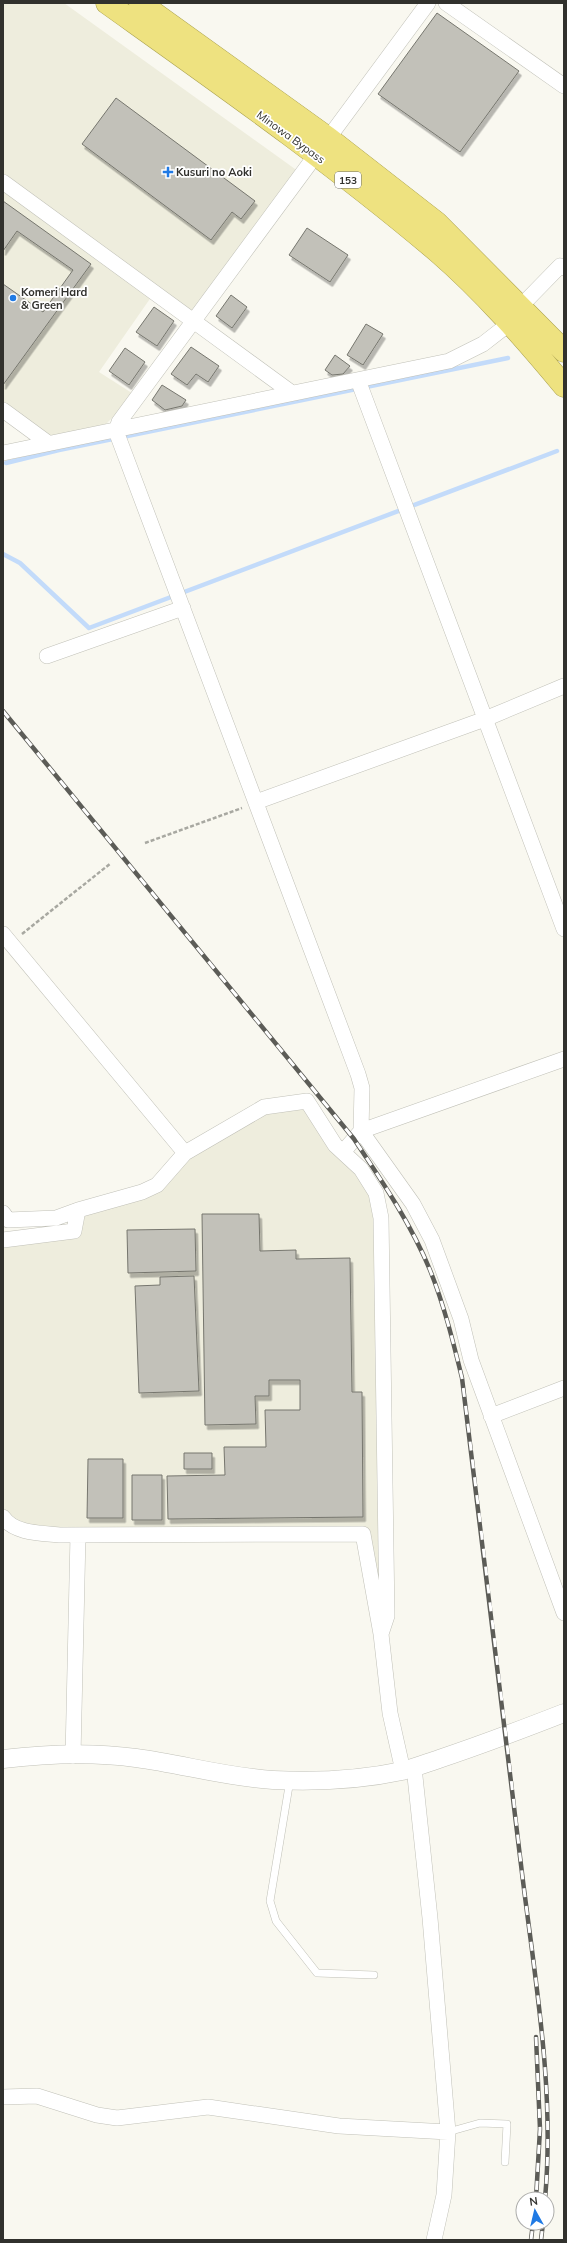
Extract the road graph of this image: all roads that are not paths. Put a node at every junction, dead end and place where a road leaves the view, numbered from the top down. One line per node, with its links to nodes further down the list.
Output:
1 (107, 3): 6 (highway, Minowa Bypass / 153)
2 (140, 3): 6 (highway, Minowa Bypass / 153)
3 (428, 3): 6 (street)
4 (446, 3): 5 (street)
5 (564, 86)
6 (322, 146): 9 (highway, Minowa Bypass / 153); 10 (street)
7 (3, 182): 10 (street)
8 (564, 268): 9 (street)
9 (516, 315): 11 (highway, Minowa Bypass / 153); 12 (street); 13 (highway, Minowa Bypass / 153)
10 (192, 322): 14 (street); 16 (street)
11 (564, 351)
12 (361, 386): 14 (street); 22 (street)
13 (564, 386)
14 (292, 393): 16 (street)
15 (3, 410): 17 (street)
16 (116, 431): 17 (street); 19 (street)
17 (48, 443): 18 (street)
18 (3, 453)
19 (180, 598): 20 (street); 23 (street)
20 (47, 656)
21 (564, 686): 22 (street)
22 (485, 719): 23 (street); 24 (street)
23 (256, 802): 27 (street)
24 (564, 929)
25 (6, 942): 29 (street)
26 (564, 1059): 27 (street)
27 (361, 1131): 28 (street); 34 (street)
28 (343, 1152): 29 (street); 38 (street)
29 (185, 1153): 30 (street)
30 (78, 1210): 31 (street); 32 (street)
31 (5, 1217)
32 (3, 1240)
33 (564, 1388): 34 (street)
34 (491, 1416): 37 (street)
35 (3, 1517): 36 (street)
36 (78, 1535): 38 (street); 40 (street)
37 (564, 1613)
38 (381, 1634): 42 (street)
39 (564, 1713): 42 (street)
40 (73, 1756): 41 (street); 43 (street)
41 (3, 1759)
42 (408, 1769): 43 (street); 46 (street)
43 (290, 1780): 44 (lane)
44 (374, 1975)
45 (3, 2097): 46 (street)
46 (448, 2132): 47 (lane); 48 (street)
47 (505, 2162)
48 (434, 2240)

